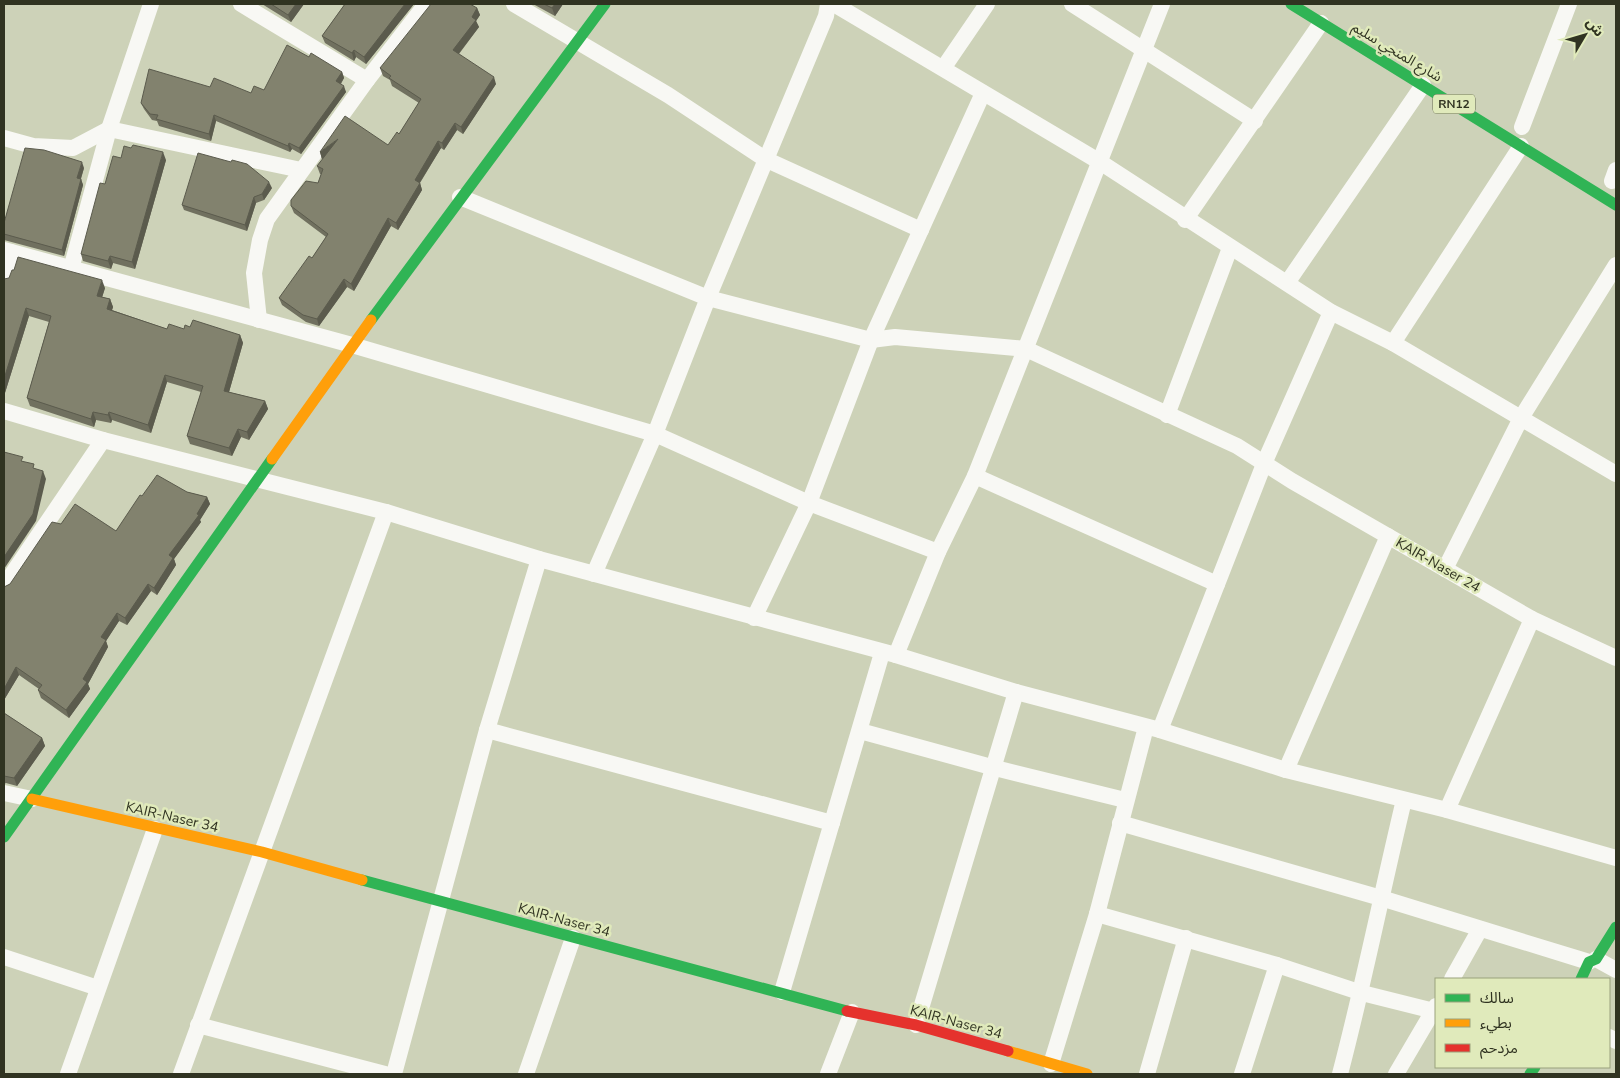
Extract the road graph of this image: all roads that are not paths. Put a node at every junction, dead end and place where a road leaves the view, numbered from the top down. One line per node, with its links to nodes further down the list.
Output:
1 (151, 4): 22 (street)
2 (241, 4): 17 (street)
3 (426, 4): 17 (street)
4 (514, 4): 14 (street)
5 (605, 4): 14 (street)
6 (828, 4): 25 (street)
7 (834, 4): 16 (street)
8 (986, 4): 16 (street)
9 (1072, 4): 15 (street)
10 (1162, 4): 15 (street)
11 (1291, 4): 13 (street, شارع المنجي سليم / RN12)
12 (1569, 4): 21 (street)
13 (1321, 23): 18 (street, شارع المنجي سليم / RN12); 20 (street)
14 (578, 42): 25 (street); 28 (street)
15 (1144, 50): 20 (street); 26 (street)
16 (944, 67): 19 (street)
17 (367, 80): 27 (street)
18 (1423, 85): 24 (street, شارع المنجي سليم / RN12); 37 (street)
19 (983, 93): 26 (street); 31 (street)
20 (1255, 121): 30 (street)
21 (1522, 127)
22 (109, 129): 23 (street); 27 (street); 35 (street)
23 (4, 138)
24 (1521, 146): 29 (street, شارع المنجي سليم / RN12); 42 (street)
25 (765, 160): 31 (street); 38 (street)
26 (1100, 162): 30 (street); 44 (street)
27 (301, 170): 40 (street)
28 (460, 197): 38 (street); 43 (street)
29 (1616, 205)
30 (1186, 220): 32 (street)
31 (921, 230): 41 (street)
32 (1230, 248): 37 (street); 46 (street)
33 (7, 252): 35 (street); 36 (street)
34 (1616, 265): 47 (street)
35 (71, 269): 40 (street)
36 (4, 279)
37 (1287, 283): 39 (street)
38 (708, 298): 41 (street); 48 (street)
39 (1332, 312): 42 (street); 50 (street)
40 (259, 320): 43 (street)
41 (871, 340): 44 (street, KAIR-Naser 24); 54 (street)
42 (1393, 343): 47 (street)
43 (352, 345): 48 (street); 53 (street)
44 (1026, 349): 46 (street, KAIR-Naser 24); 52 (street)
45 (4, 411): 49 (street)
46 (1167, 415): 50 (street, KAIR-Naser 24)
47 (1521, 418): 51 (street); 59 (street)
48 (655, 434): 54 (street); 60 (street)
49 (103, 440): 53 (street); 62 (street)
50 (1265, 464): 56 (street, KAIR-Naser 24); 61 (street)
51 (1616, 474)
52 (975, 476): 57 (street); 61 (street)
53 (256, 480): 55 (street); 74 (street)
54 (809, 503): 57 (street); 63 (street)
55 (386, 512): 58 (street); 82 (street)
56 (1388, 536): 59 (street, KAIR-Naser 24); 72 (street)
57 (938, 552): 65 (street)
58 (539, 560): 60 (street); 69 (street)
59 (1445, 569): 64 (street, KAIR-Naser 24)
60 (594, 574): 63 (street)
61 (1217, 584): 68 (street)
62 (4, 586)
63 (754, 618): 65 (street)
64 (1532, 619): 66 (street, KAIR-Naser 24); 77 (street)
65 (889, 654): 67 (street); 70 (street)
66 (1616, 658)
67 (1016, 692): 68 (street); 71 (street)
68 (1153, 729): 72 (street); 75 (street)
69 (487, 730): 78 (street); 85 (street)
70 (860, 731): 71 (street); 78 (street)
71 (995, 768): 75 (street); 102 (street)
72 (1286, 770): 76 (street)
73 (4, 793): 74 (street)
74 (32, 798): 80 (street, KAIR-Naser 34); 81 (street)
75 (1126, 800): 79 (street)
76 (1404, 800): 77 (street); 84 (street)
77 (1447, 810): 83 (street)
78 (832, 822): 98 (street)
79 (1120, 823): 84 (street); 86 (street)
80 (155, 829): 82 (street, KAIR-Naser 34); 97 (street)
81 (4, 837)
82 (262, 852): 85 (street, KAIR-Naser 34); 103 (street)
83 (1616, 858)
84 (1380, 898): 88 (street); 99 (street)
85 (442, 901): 89 (street, KAIR-Naser 34); 108 (street)
86 (1096, 914): 90 (street); 104 (street)
87 (1616, 927): 92 (street)
88 (1480, 929): 92 (street); 95 (street)
89 (572, 938): 98 (street, KAIR-Naser 34); 109 (street)
90 (1186, 938): 93 (street); 112 (street)
91 (4, 957): 97 (street)
92 (1592, 961): 94 (street); 96 (street)
93 (1277, 965): 99 (street); 113 (street)
94 (1616, 970)
95 (1453, 978)
96 (1582, 978)
97 (98, 988): 105 (street)
98 (782, 992): 101 (street, KAIR-Naser 34)
99 (1362, 993): 100 (street); 114 (street)
100 (1435, 1009): 115 (street)
101 (852, 1012): 102 (street, KAIR-Naser 34); 110 (street)
102 (916, 1025): 104 (street, KAIR-Naser 34)
103 (198, 1026): 106 (street); 107 (street)
104 (1051, 1064): 111 (street, KAIR-Naser 34)
105 (68, 1074)
106 (180, 1074)
107 (385, 1074)
108 (394, 1074)
109 (526, 1074)
110 (828, 1074)
111 (1087, 1074)
112 (1147, 1074)
113 (1242, 1074)
114 (1340, 1074)
115 (1396, 1074)

